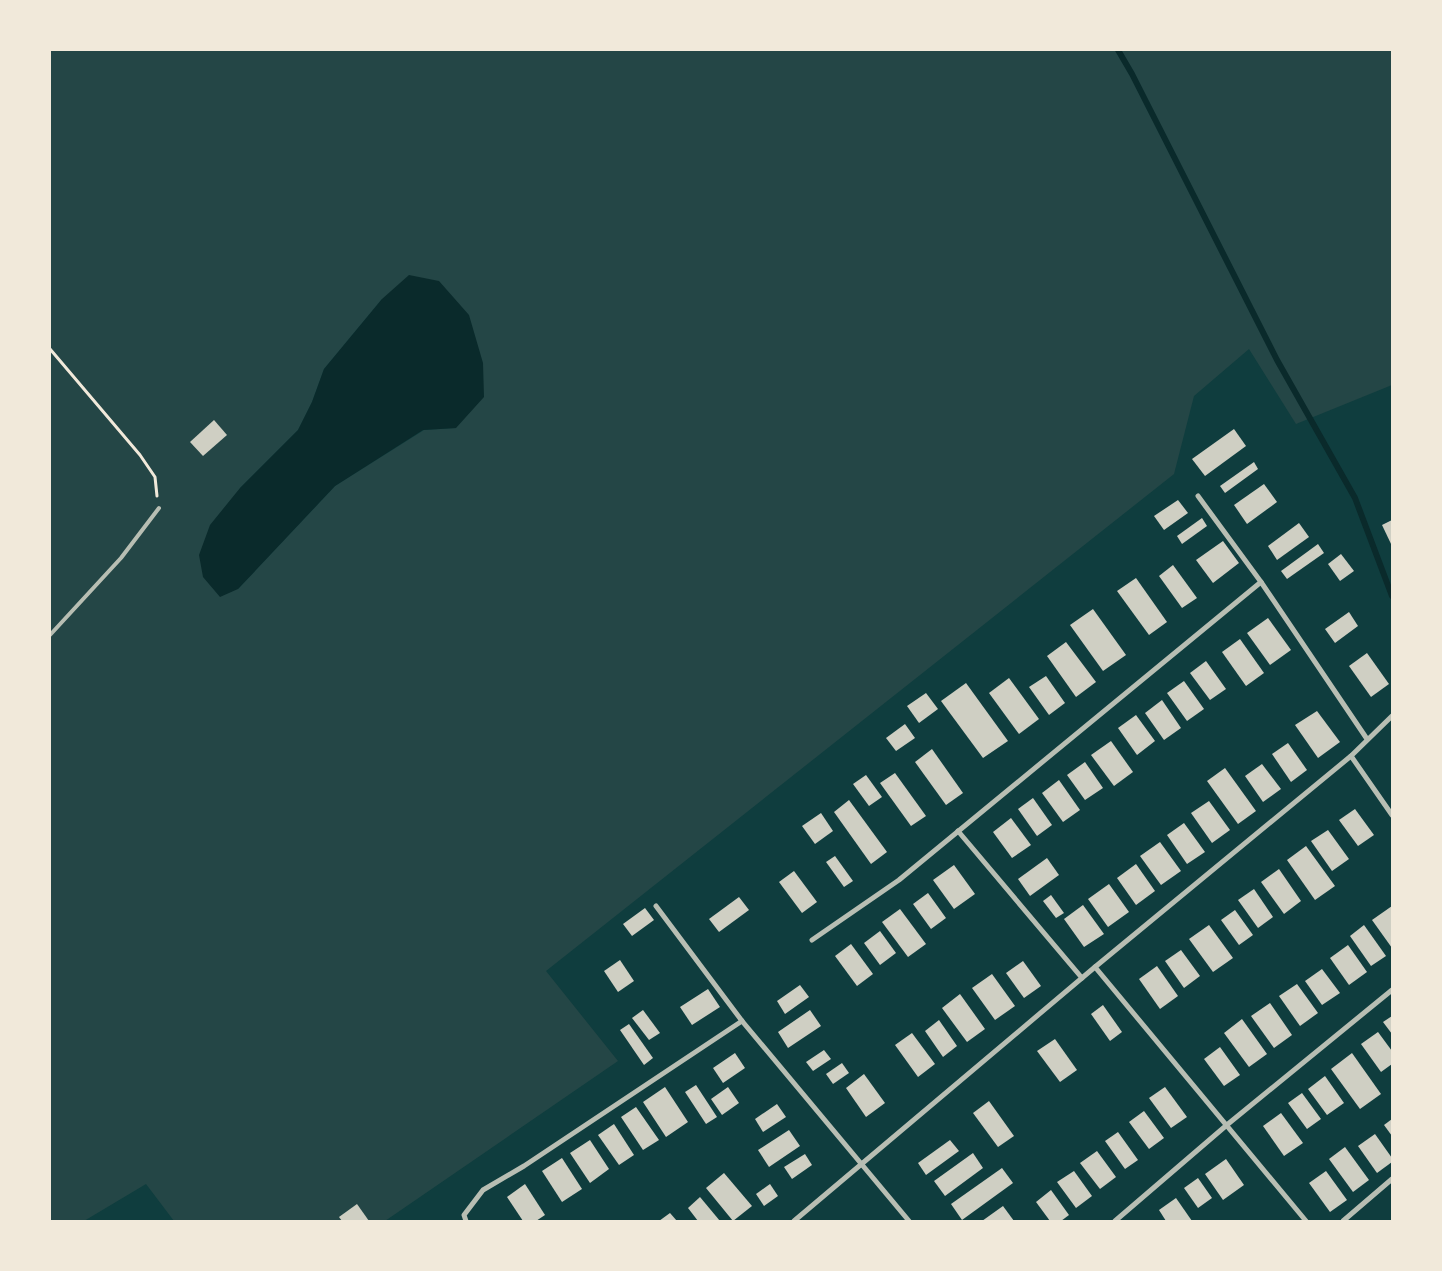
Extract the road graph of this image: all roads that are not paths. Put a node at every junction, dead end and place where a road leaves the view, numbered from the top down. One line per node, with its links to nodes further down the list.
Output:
1 (1198, 496): 3 (street)
2 (159, 508): 4 (lane)
3 (1261, 582): 6 (street); 9 (street)
4 (50, 635)
5 (1392, 716): 6 (street)
6 (1366, 739): 7 (street)
7 (1351, 756): 8 (street); 12 (street)
8 (1392, 815)
9 (958, 831): 11 (street); 13 (street)
10 (656, 906): 15 (street)
11 (812, 940)
12 (1095, 967): 13 (street); 16 (street)
13 (1082, 978): 17 (street)
14 (1392, 990): 16 (street)
15 (742, 1021): 17 (street); 19 (street)
16 (1228, 1124): 22 (street); 23 (street)
17 (861, 1165): 20 (street); 21 (street)
18 (1392, 1179): 24 (street)
19 (465, 1218)
20 (794, 1221)
21 (909, 1221)
22 (1115, 1221)
23 (1306, 1221)
24 (1343, 1221)

